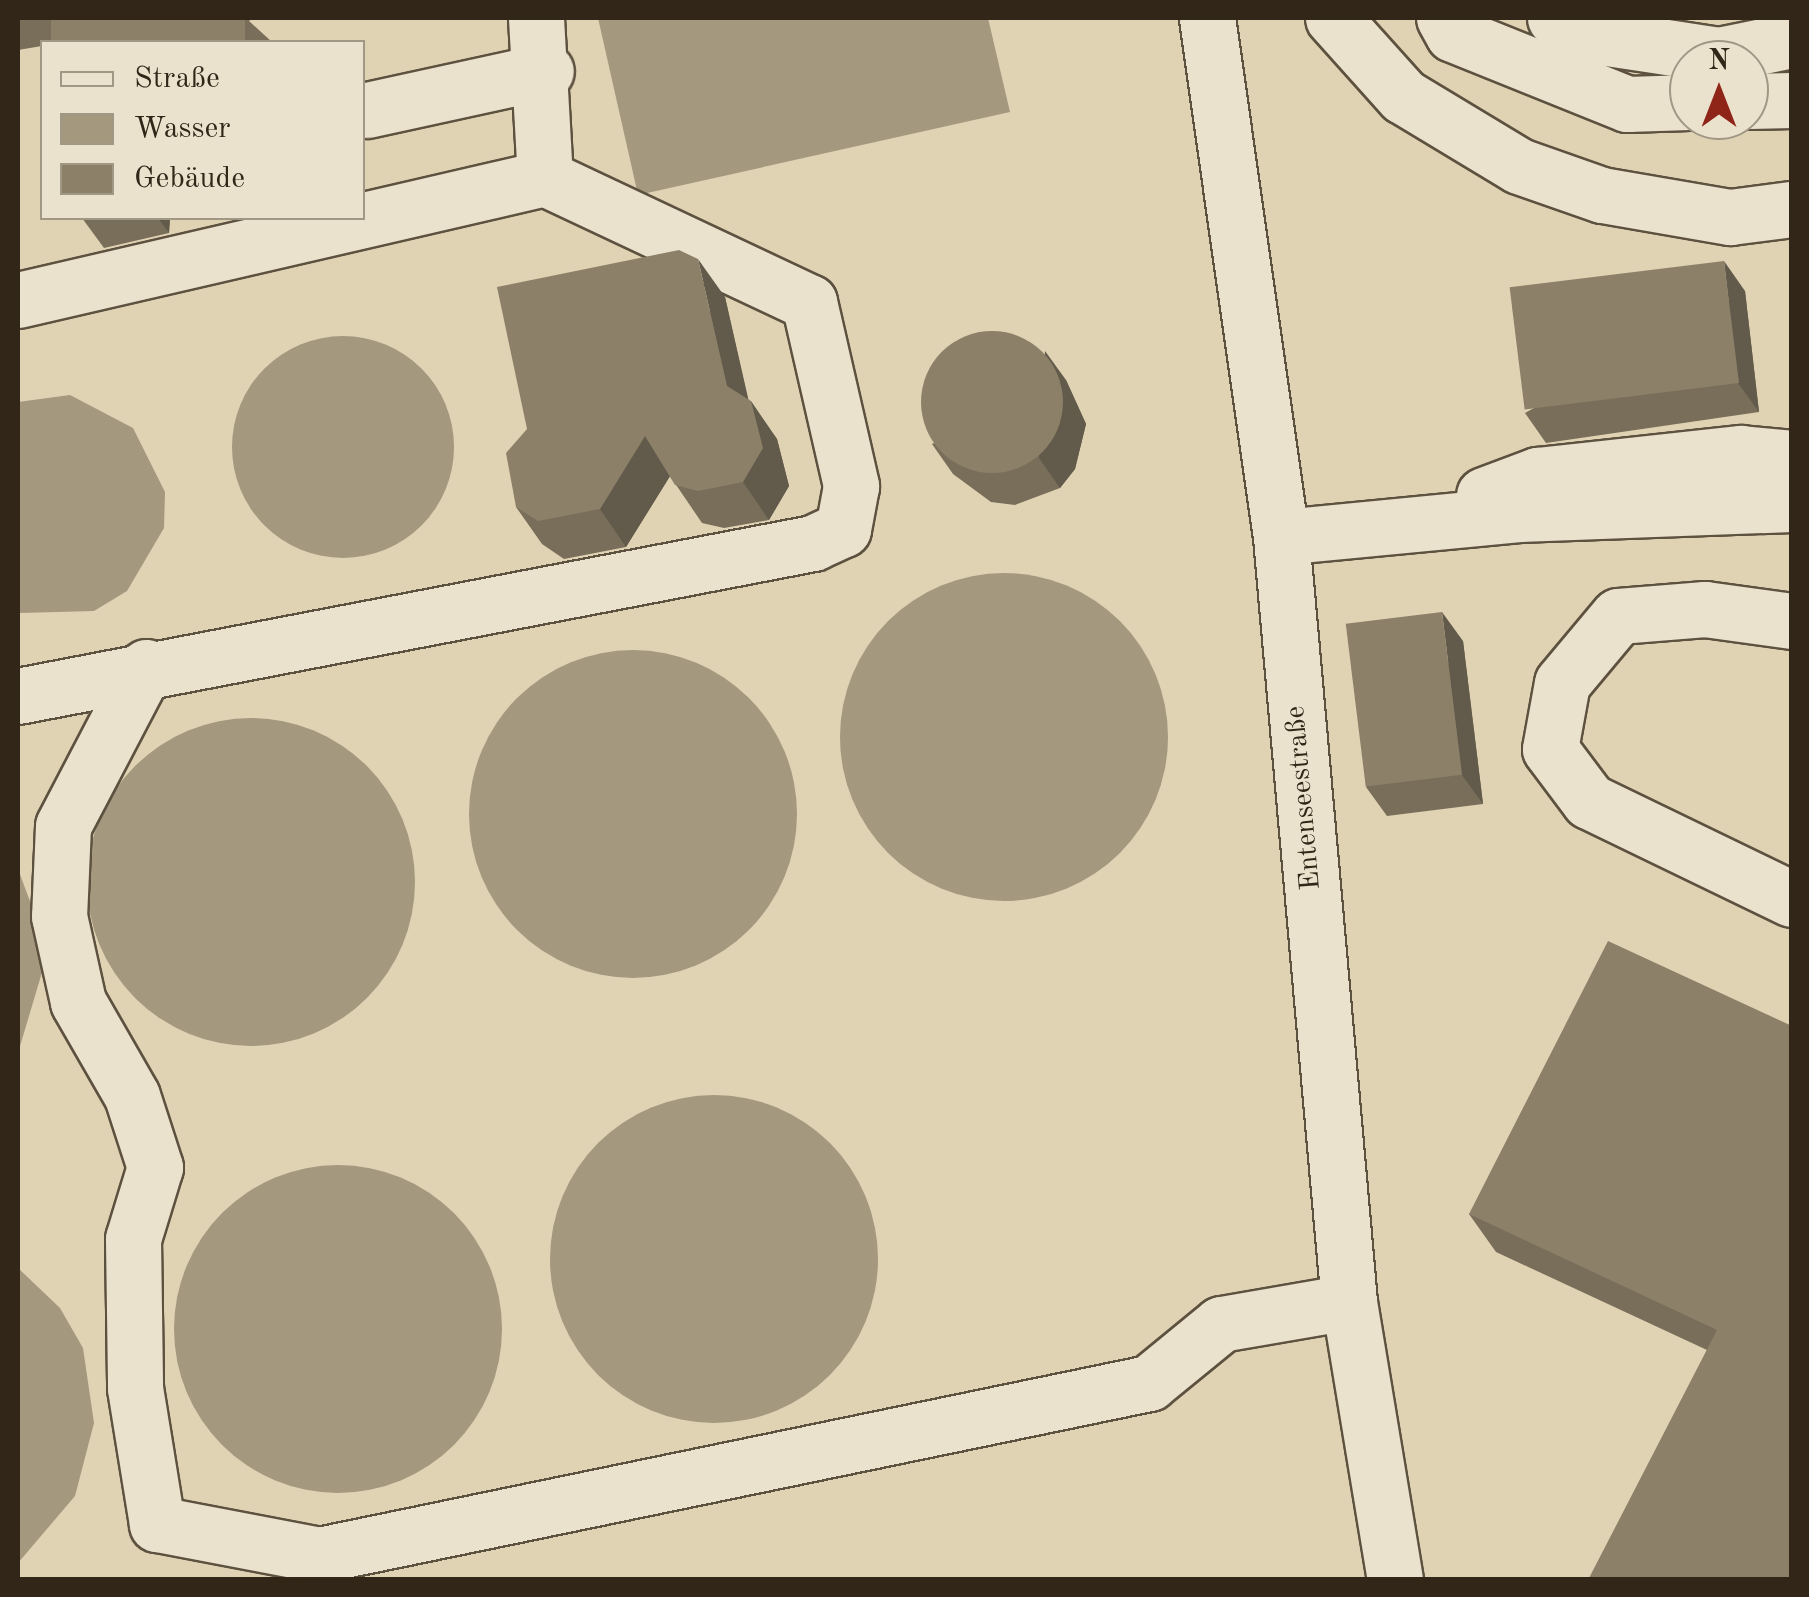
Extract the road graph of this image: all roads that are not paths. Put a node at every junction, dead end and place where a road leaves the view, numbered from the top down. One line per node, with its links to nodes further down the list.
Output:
1 (536, 18): 7 (street)
2 (1208, 18): 18 (street, Entenseestraße)
3 (1332, 18): 11 (street)
4 (1444, 18): 8 (street)
5 (1555, 18): 6 (street)
6 (1792, 40)
7 (546, 71): 9 (street); 10 (street)
8 (1669, 103)
9 (367, 110)
10 (545, 178): 12 (street); 20 (street)
11 (1792, 209)
12 (365, 216)
13 (348, 220): 14 (street)
14 (20, 290)
15 (1792, 458): 17 (street)
16 (1792, 504): 17 (street)
17 (1411, 521): 18 (street)
18 (1300, 534): 23 (street, Entenseestraße)
19 (1792, 621): 22 (street)
20 (146, 668): 21 (street); 23 (street)
21 (18, 696)
22 (1792, 899)
23 (1350, 1302): 24 (street, Entenseestraße)
24 (1395, 1580)

